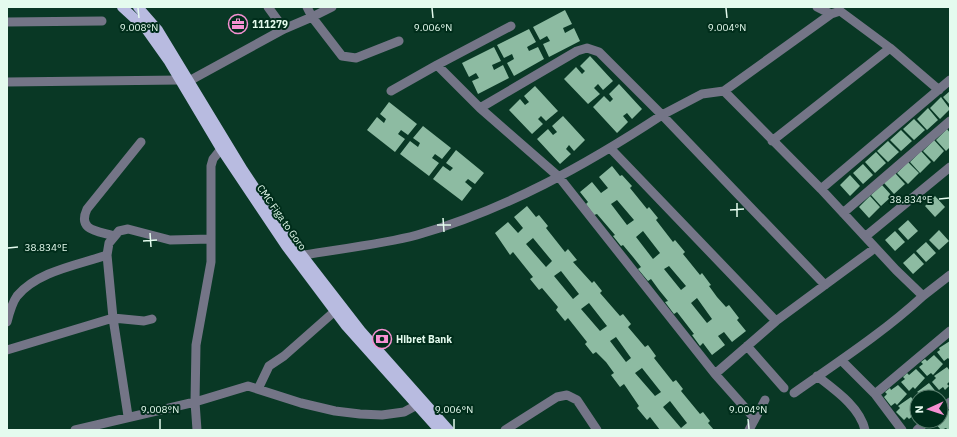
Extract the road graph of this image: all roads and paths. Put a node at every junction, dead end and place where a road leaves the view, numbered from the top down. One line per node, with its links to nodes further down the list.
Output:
1 (122, 7): 16 (main road, CMC Figa to Goro)
2 (138, 7): 16 (main road)
3 (268, 7): 12 (street)
4 (307, 7): 8 (street)
5 (332, 7): 8 (street)
6 (817, 7): 7 (street)
7 (831, 14): 14 (street); 20 (street)
8 (312, 17): 12 (street); 13 (street)
9 (7, 22): 10 (street)
10 (102, 22)
11 (511, 26): 15 (street)
12 (284, 29): 16 (street)
13 (399, 42)
14 (890, 48): 19 (street); 25 (street)
15 (437, 65): 21 (street); 22 (street)
16 (184, 76): 18 (street); 27 (main road, CMC Figa to Goro); 38 (main road)
17 (950, 80): 19 (street)
18 (7, 82)
19 (939, 90): 31 (street)
20 (724, 91): 23 (street); 25 (street)
21 (390, 92)
22 (480, 108): 23 (street); 30 (street)
23 (662, 115): 28 (street); 40 (street)
24 (950, 121): 32 (street)
25 (772, 141): 31 (street)
26 (140, 142): 33 (street)
27 (221, 149): 35 (street); 38 (main road, CMC Figa to Goro)
28 (611, 149): 30 (street); 45 (street)
29 (950, 167): 34 (street)
30 (559, 177): 38 (street); 51 (street)
31 (821, 189): 32 (street)
32 (842, 212): 34 (street)
33 (114, 236): 35 (street); 37 (street)
34 (866, 236): 36 (street)
35 (211, 239): 58 (street)
36 (875, 248): 40 (street); 41 (street)
37 (107, 255): 43 (street); 46 (street)
38 (300, 257): 42 (main road, CMC Figa to Goro); 65 (main road)
39 (950, 274): 41 (street)
40 (825, 285): 45 (street)
41 (923, 296): 50 (street)
42 (334, 311): 54 (street); 59 (main road, CMC Figa to Goro)
43 (112, 318): 44 (street); 49 (street); 60 (street)
44 (152, 319)
45 (776, 321): 48 (street)
46 (7, 322)
47 (950, 331): 56 (street)
48 (747, 346): 51 (street); 53 (street)
49 (7, 350)
50 (841, 360): 52 (street); 56 (street)
51 (714, 374): 61 (street)
52 (817, 376): 55 (street); 69 (street)
53 (784, 388)
54 (258, 389): 58 (street); 59 (street)
55 (794, 393)
56 (875, 394): 70 (street)
57 (764, 400): 61 (street)
58 (195, 402): 60 (street); 63 (street)
59 (417, 405): 64 (main road, CMC Figa to Goro)
60 (128, 416): 62 (street)
61 (755, 419): 68 (street)
62 (75, 430)
63 (197, 430)
64 (439, 430)
65 (449, 430)
66 (505, 430): 67 (street)
67 (597, 430)
68 (750, 430)
69 (865, 430)
70 (902, 430)

